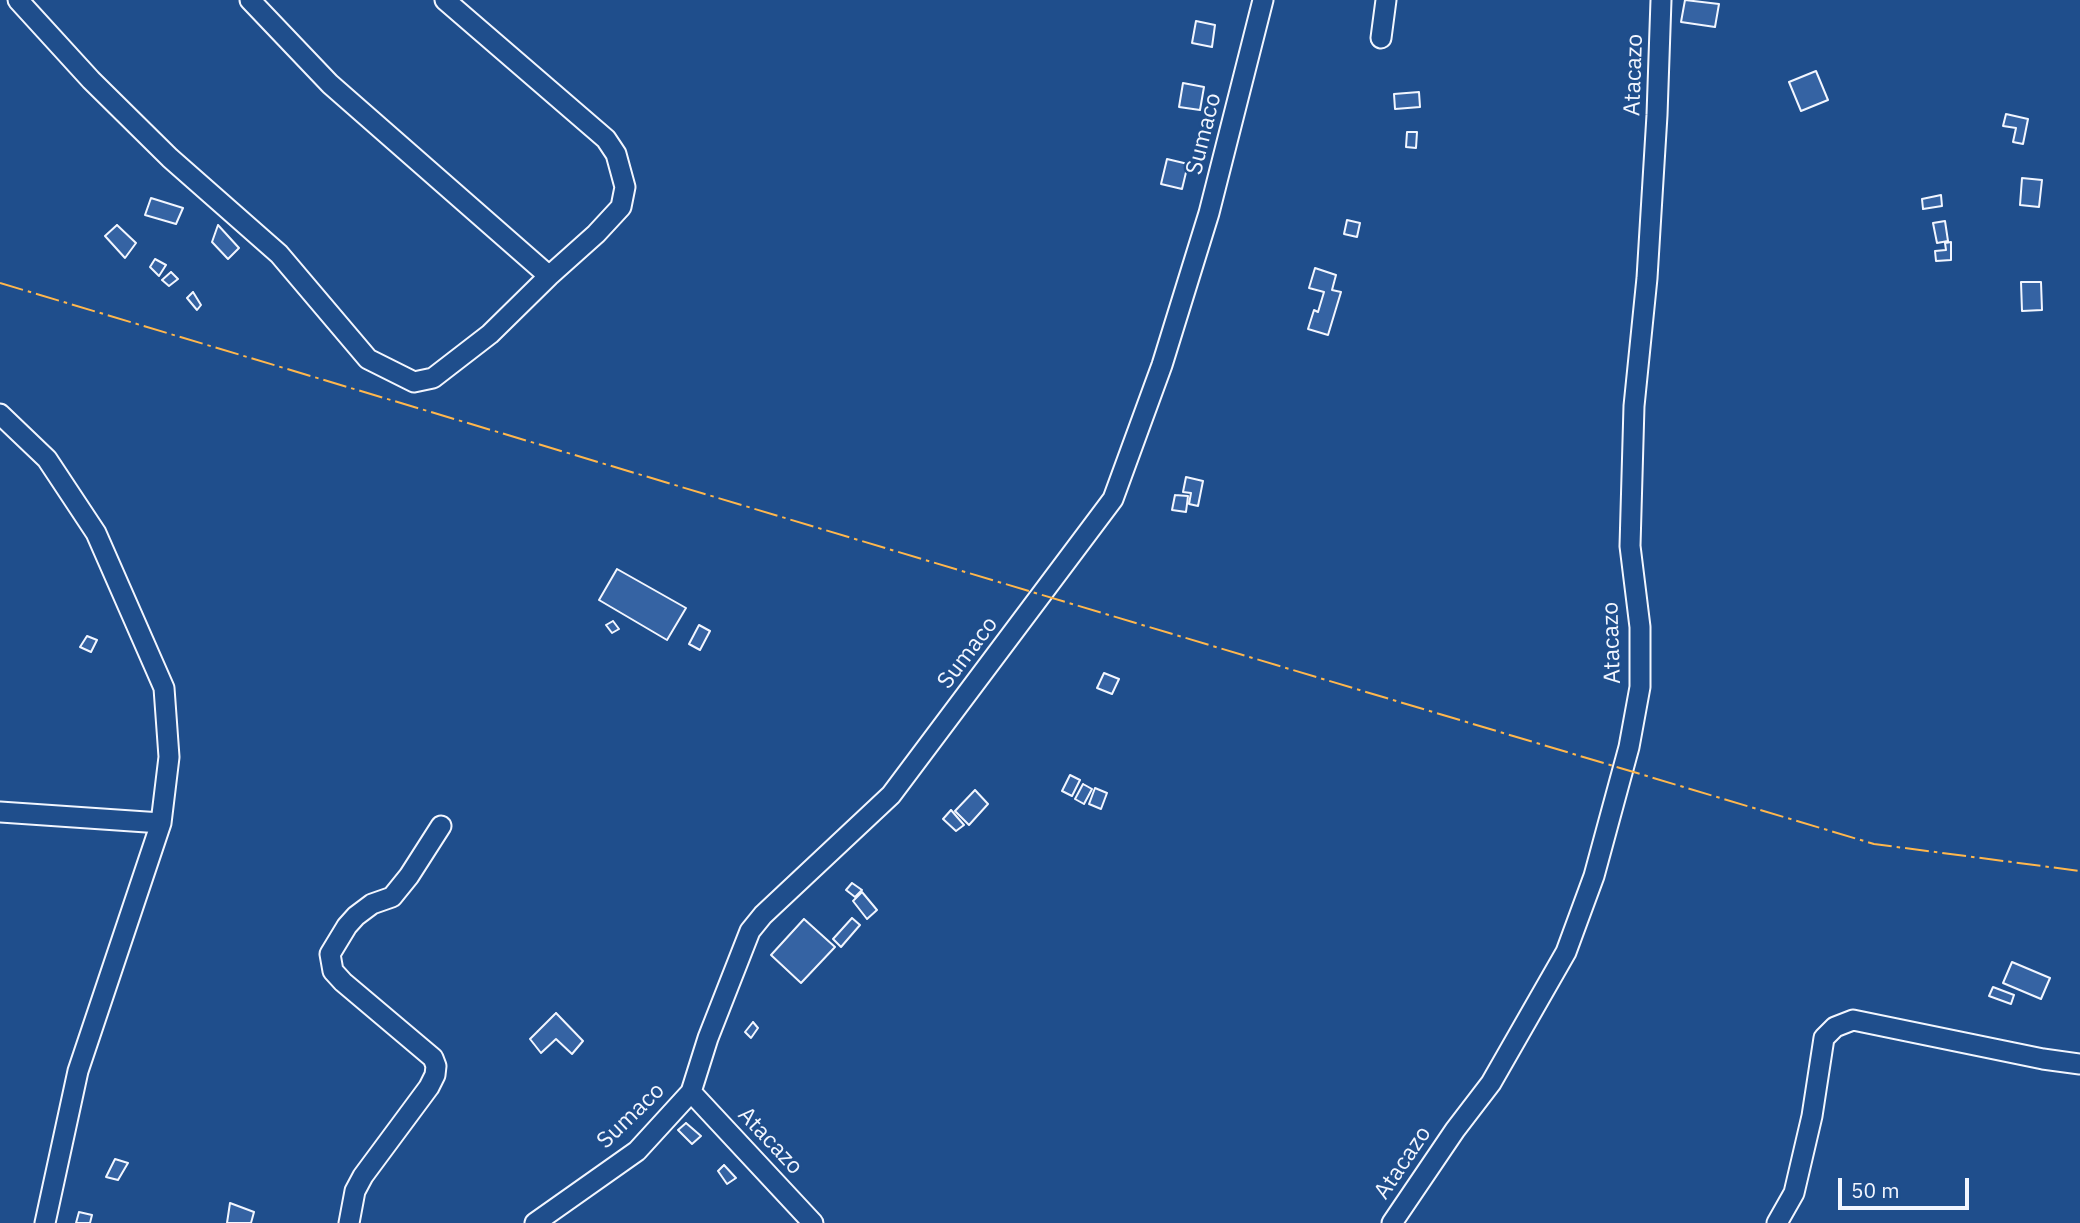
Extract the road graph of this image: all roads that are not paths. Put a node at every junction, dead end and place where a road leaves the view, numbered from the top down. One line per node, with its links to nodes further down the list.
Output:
1 (18, 0): 8 (street)
2 (250, 0): 8 (street)
3 (445, 0): 8 (street)
4 (1263, 0): 14 (street, Sumaco)
5 (1385, 0): 7 (street)
6 (1661, 0): 19 (street, Atacazo)
7 (1381, 38)
8 (549, 276)
9 (0, 414): 11 (street)
10 (0, 812): 11 (street)
11 (161, 823): 15 (street)
12 (441, 826): 16 (street)
13 (2080, 1064): 20 (street)
14 (691, 1092): 17 (street, Sumaco); 18 (street, Atacazo)
15 (45, 1223)
16 (349, 1223)
17 (535, 1223)
18 (813, 1223)
19 (1392, 1223)
20 (1777, 1223)

